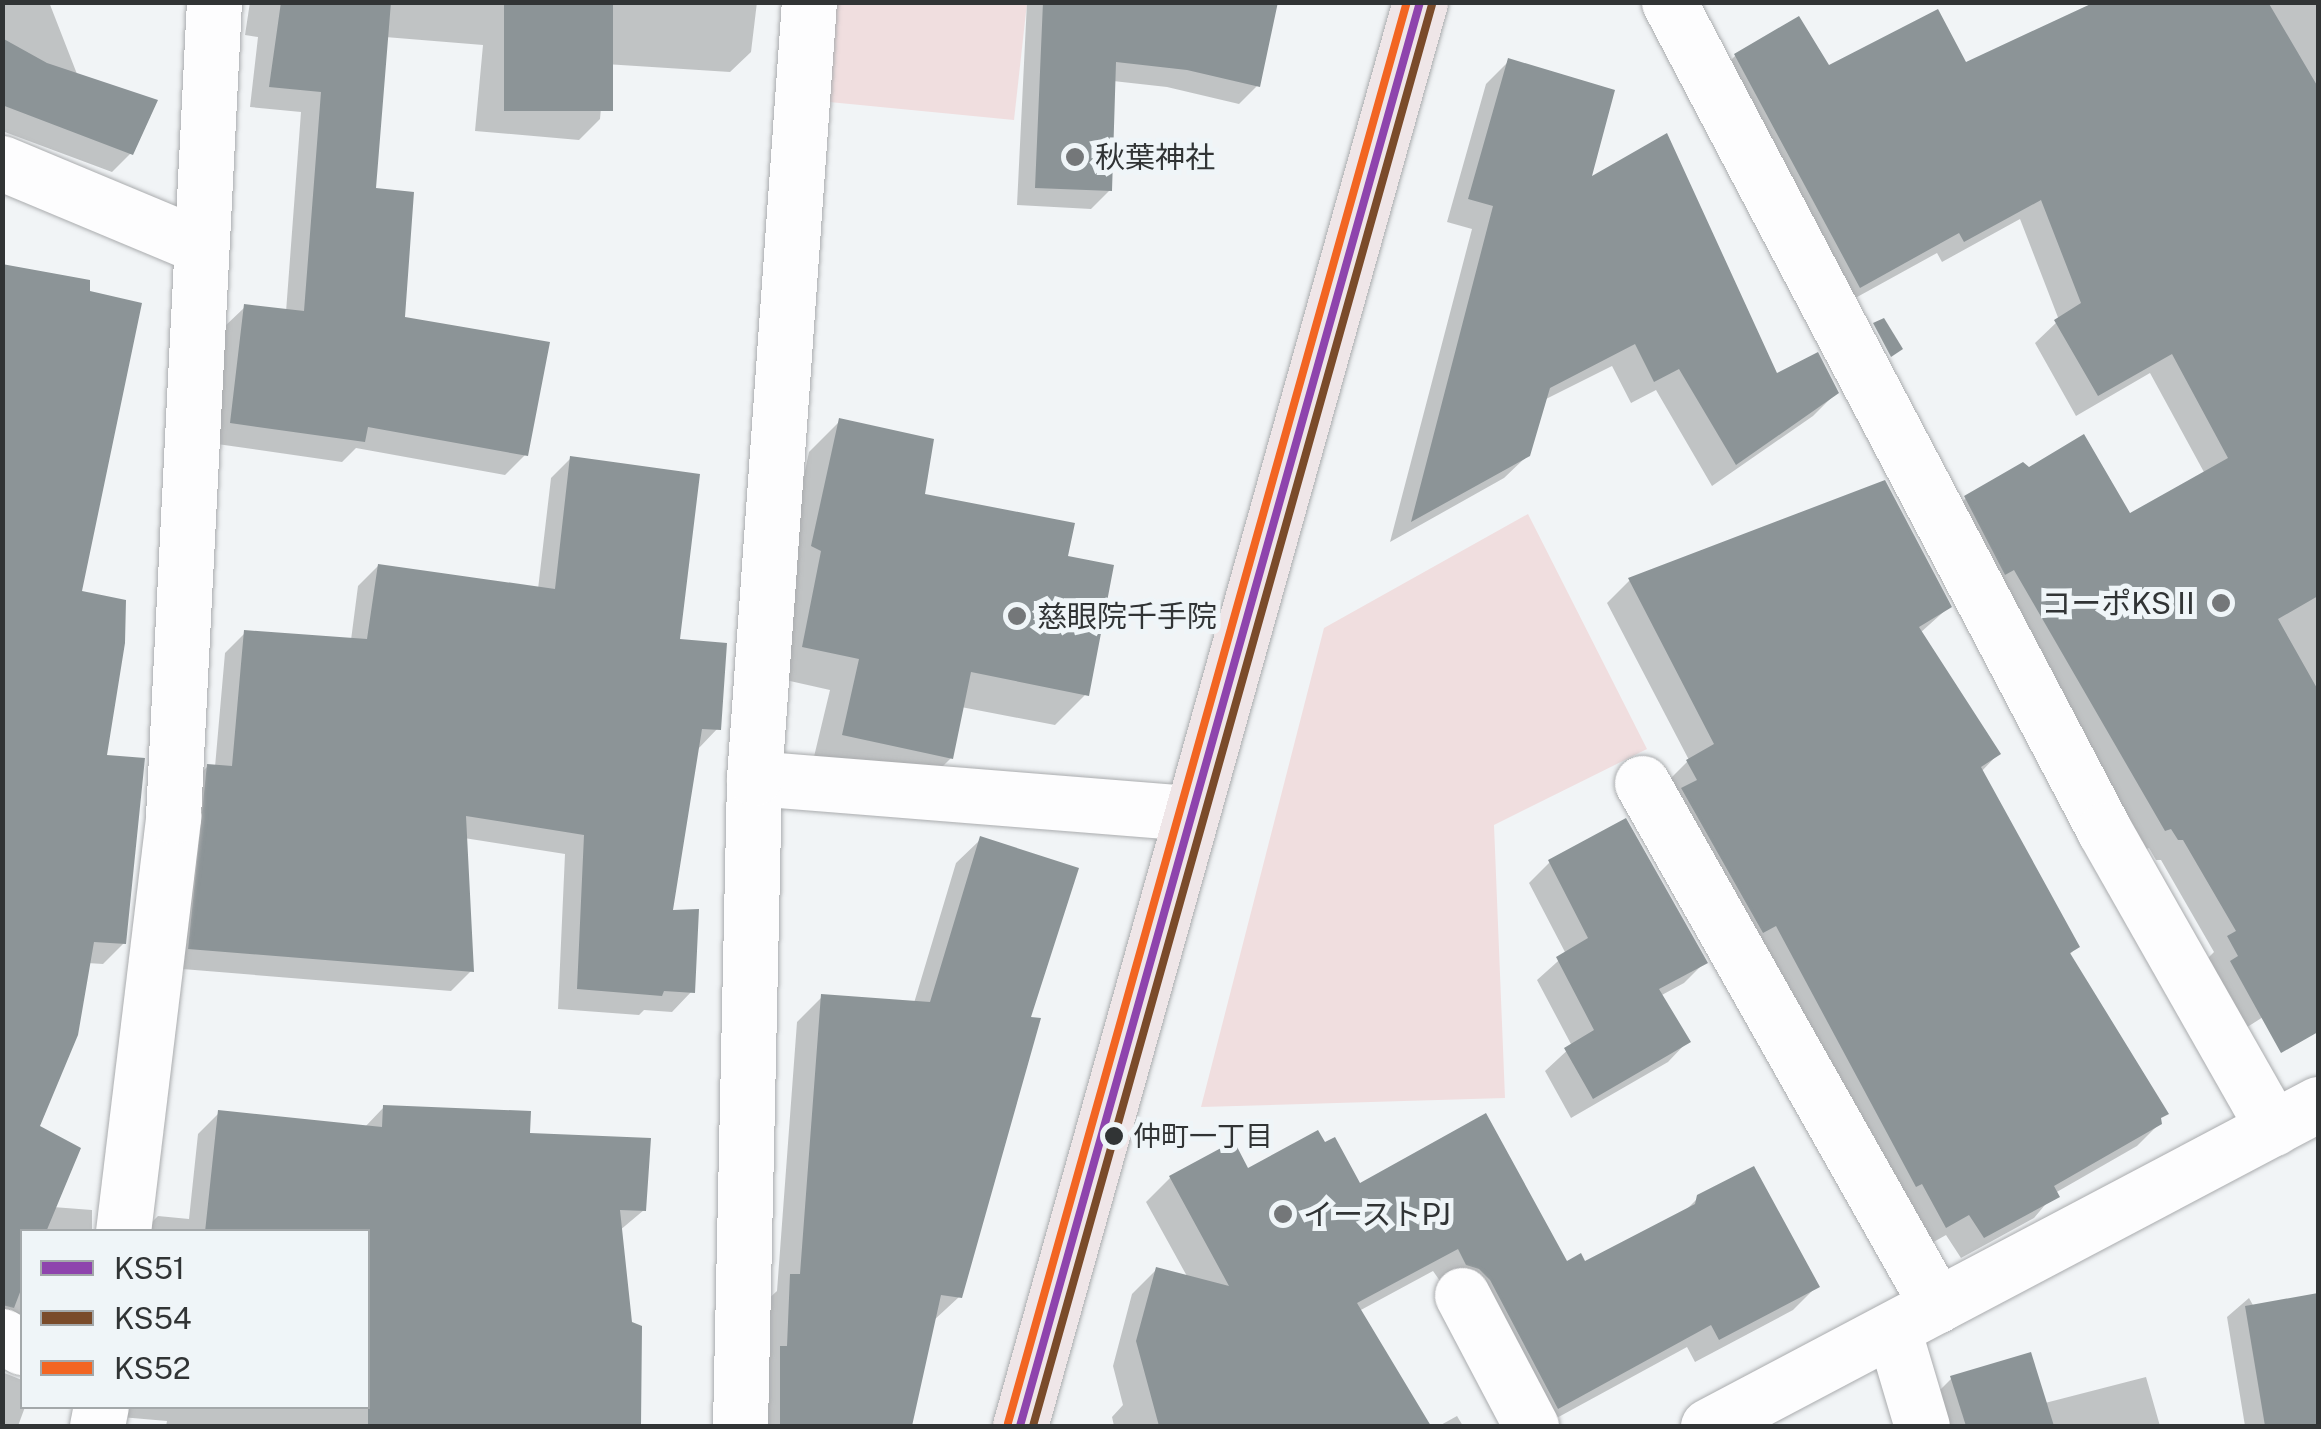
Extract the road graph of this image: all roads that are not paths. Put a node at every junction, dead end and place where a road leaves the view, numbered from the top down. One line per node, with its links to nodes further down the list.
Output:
1 (214, 2): 6 (street)
2 (809, 2): 7 (street)
3 (1420, 2): 9 (main road)
4 (1670, 2): 10 (street)
5 (2, 163): 6 (street)
6 (198, 245): 11 (street)
7 (754, 778): 9 (street); 14 (street)
8 (1642, 783): 13 (street)
9 (1192, 813): 15 (main road)
10 (2296, 1116): 13 (street)
11 (124, 1229)
12 (1462, 1295): 16 (street)
13 (1915, 1317): 17 (street); 18 (street)
14 (740, 1426)
15 (1020, 1426)
16 (1531, 1426)
17 (1708, 1426)
18 (1922, 1426)

